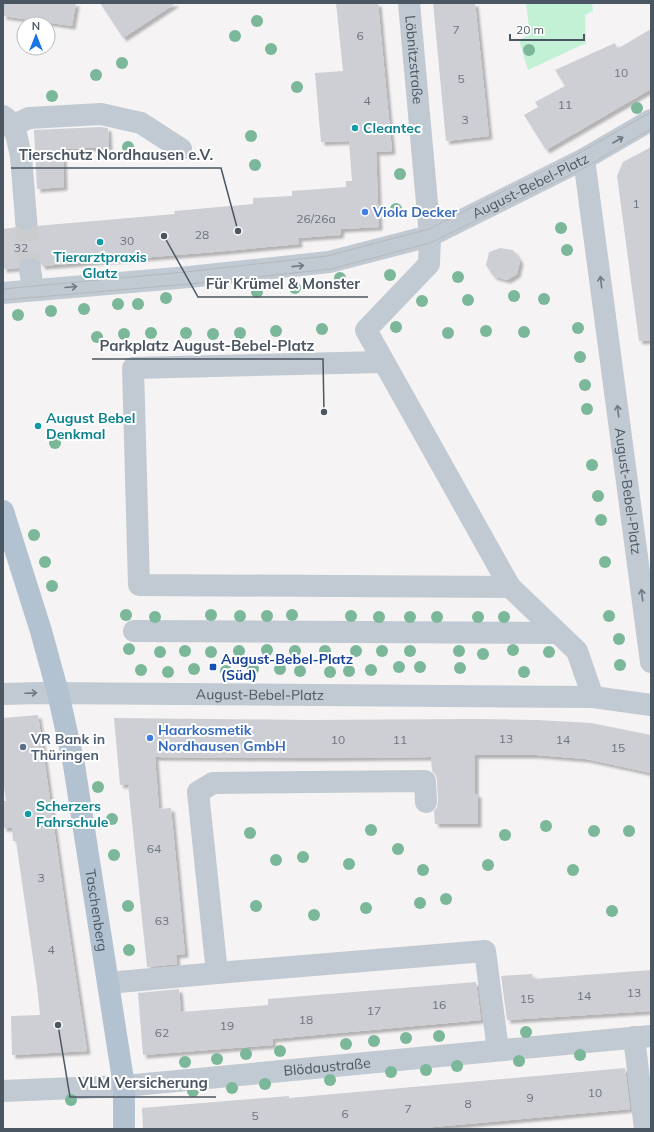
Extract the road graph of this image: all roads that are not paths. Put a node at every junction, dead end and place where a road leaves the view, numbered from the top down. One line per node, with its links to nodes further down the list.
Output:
1 (409, 3): 7 (street, Löbnitzstraße)
2 (651, 120): 5 (street, one-way to 2)
3 (7, 121): 4 (street); 6 (street)
4 (181, 148)
5 (584, 159): 7 (street, August-Bebel-Platz); 14 (street, August-Bebel-Platz, one-way to 5)
6 (26, 219)
7 (430, 236): 8 (street, August-Bebel-Platz, one-way to 7); 9 (street, Löbnitzstraße)
8 (3, 293)
9 (383, 362): 11 (street); 11 (street)
10 (3, 511): 15 (main road)
11 (510, 587): 13 (street)
12 (134, 631): 13 (street)
13 (558, 633): 17 (street)
14 (651, 662)
15 (58, 693): 16 (street, August-Bebel-Platz, one-way to 15); 17 (street, August-Bebel-Platz); 21 (main road, Taschenberg)
16 (3, 694)
17 (593, 697): 18 (street, August-Bebel-Platz)
18 (651, 704)
19 (426, 802): 20 (street)
20 (217, 973): 21 (street); 23 (street)
21 (108, 982): 24 (main road, Taschenberg)
22 (642, 1036): 23 (street, Blödaustraße); 27 (street)
23 (498, 1050): 24 (street, Blödaustraße)
24 (124, 1086): 25 (street, Blödaustraße); 26 (main road, Taschenberg)
25 (3, 1091)
26 (124, 1129)
27 (645, 1129)

